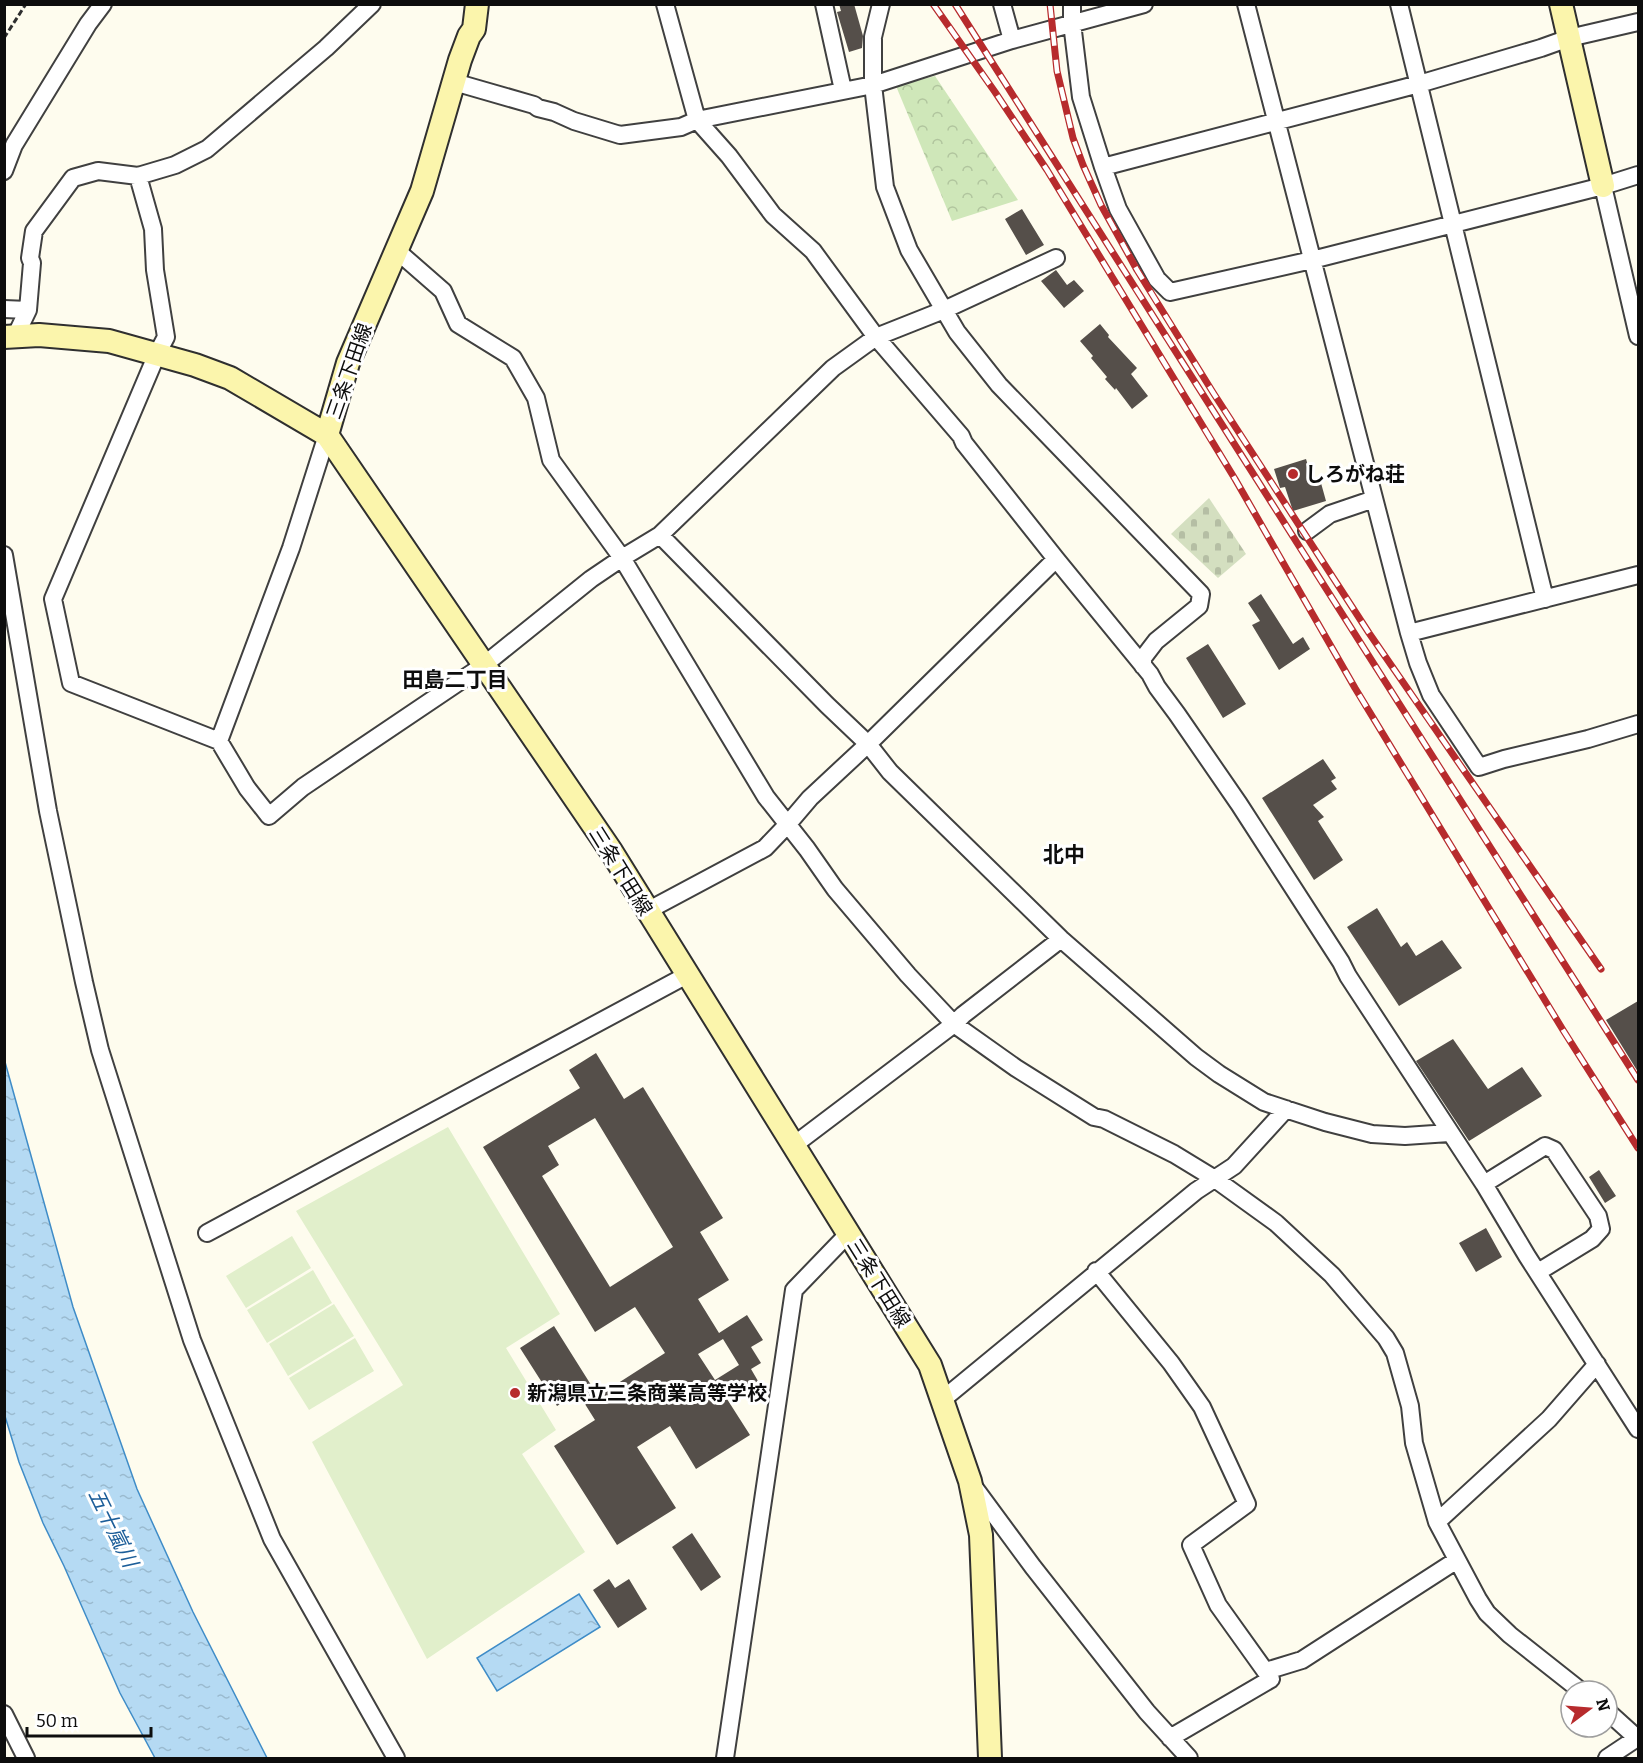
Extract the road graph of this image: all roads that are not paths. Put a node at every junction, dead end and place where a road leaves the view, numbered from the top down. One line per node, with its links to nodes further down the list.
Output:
1 (104, 4): 24 (street)
2 (372, 4): 26 (street)
3 (477, 4): 17 (main road, 三条下田線)
4 (665, 4): 21 (street)
5 (824, 4): 20 (street)
6 (880, 4): 19 (street)
7 (1002, 4): 16 (street)
8 (1072, 4): 14 (street)
9 (1144, 4): 14 (street)
10 (1246, 4): 22 (street)
11 (1399, 4): 18 (street)
12 (1561, 4): 15 (main road)
13 (1638, 22): 15 (street)
14 (1072, 23): 16 (street); 23 (street)
15 (1569, 38): 18 (street); 27 (main road)
16 (1012, 39): 19 (street)
17 (454, 82): 21 (street); 29 (main road, 三条下田線)
18 (1419, 84): 22 (street); 28 (street)
19 (873, 85): 20 (street); 34 (street)
20 (843, 90): 21 (street)
21 (697, 120): 37 (street)
22 (1276, 120): 23 (street); 31 (street)
23 (1103, 167): 31 (street)
24 (4, 171)
25 (1638, 175): 27 (street)
26 (138, 176): 33 (street); 38 (street)
27 (1603, 186): 28 (street); 35 (street)
28 (1453, 224): 31 (street); 47 (street)
29 (396, 250): 39 (main road, 三条下田線); 44 (street)
30 (1056, 258): 34 (street)
31 (1312, 260): 40 (street)
32 (4, 309): 33 (street)
33 (28, 310): 36 (street)
34 (944, 310): 37 (street); 50 (street)
35 (1638, 336)
36 (10, 337): 38 (main road)
37 (876, 337): 42 (street); 45 (street)
38 (157, 354): 39 (main road); 52 (street)
39 (327, 435): 49 (main road, 三条下田線); 52 (street)
40 (1374, 499): 41 (street); 48 (street)
41 (1306, 531)
42 (660, 535): 44 (street); 53 (street)
43 (4, 555): 81 (street)
44 (622, 558): 49 (street); 54 (street)
45 (1056, 559): 50 (street); 53 (street)
46 (1638, 575): 47 (street)
47 (1545, 599): 48 (street)
48 (1409, 633): 51 (street)
49 (484, 664): 52 (street); 55 (main road, 三条下田線)
50 (1143, 666): 60 (street)
51 (1638, 724)
52 (219, 741)
53 (868, 744): 54 (street); 56 (street)
54 (788, 825): 55 (street); 58 (street)
55 (647, 911): 57 (main road, 三条下田線)
56 (1061, 939): 58 (street); 59 (street)
57 (687, 975): 61 (main road, 三条下田線); 64 (street)
58 (954, 1024): 61 (street); 62 (street)
59 (1286, 1109): 60 (street); 62 (street)
60 (1449, 1133): 63 (street)
61 (794, 1145): 65 (main road, 三条下田線)
62 (1215, 1179): 66 (street); 72 (street)
63 (1484, 1184): 67 (street); 67 (street)
64 (207, 1233)
65 (849, 1233): 69 (main road, 三条下田線); 82 (street)
66 (1096, 1271): 69 (street); 74 (street)
67 (1538, 1272): 68 (street)
68 (1598, 1364): 70 (street); 72 (street)
69 (942, 1400): 71 (main road, 三条下田線)
70 (1638, 1429)
71 (970, 1481): 78 (street); 83 (main road, 三条下田線)
72 (1437, 1522): 73 (street)
73 (1457, 1560): 74 (street); 75 (street)
74 (1266, 1671): 78 (street)
75 (1566, 1679)
76 (4, 1714): 80 (street)
77 (1619, 1721): 79 (street)
78 (1170, 1738): 84 (street)
79 (1638, 1738): 85 (street)
80 (26, 1758)
81 (396, 1758)
82 (725, 1758)
83 (990, 1758)
84 (1190, 1758)
85 (1607, 1758)

